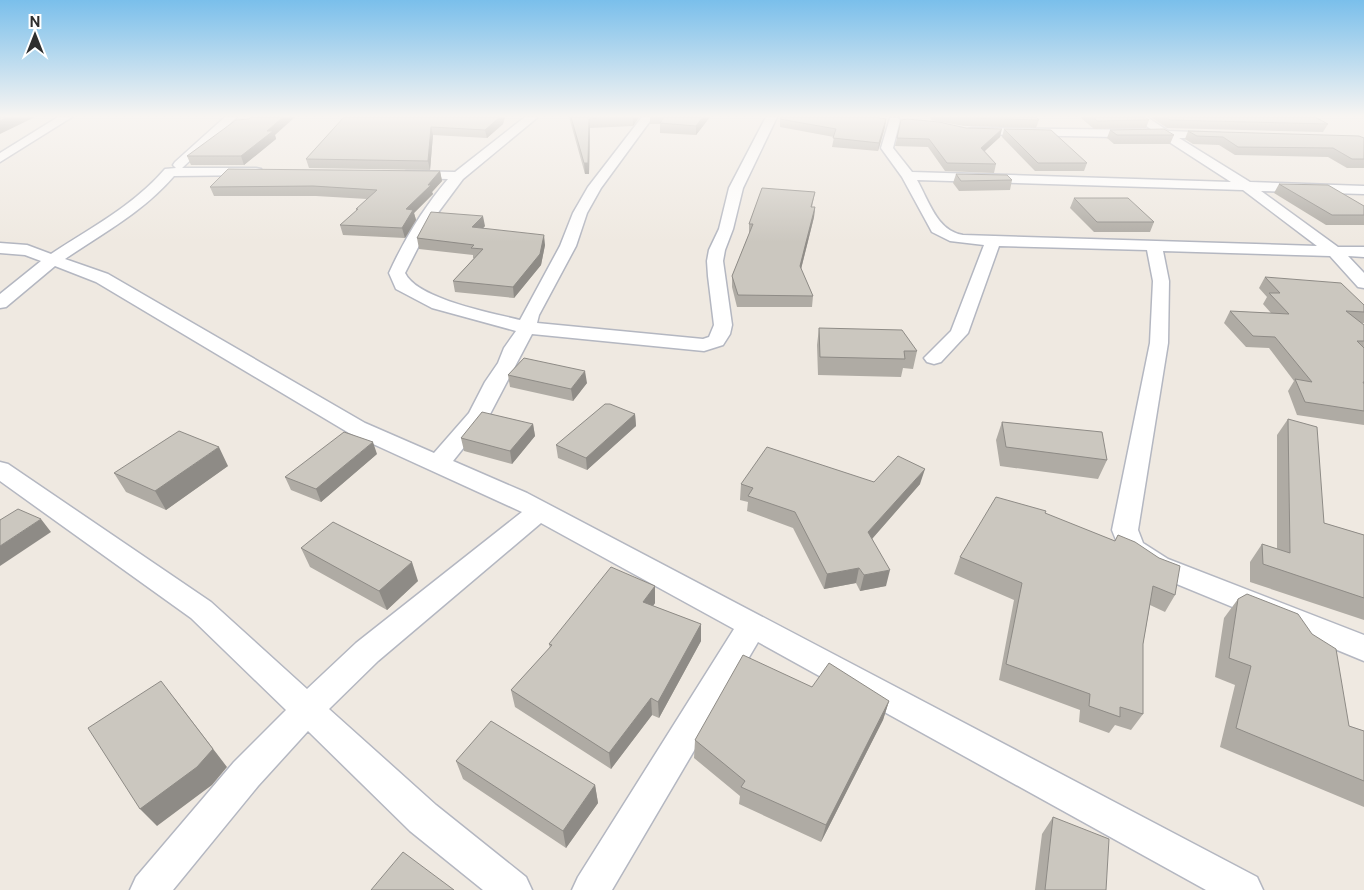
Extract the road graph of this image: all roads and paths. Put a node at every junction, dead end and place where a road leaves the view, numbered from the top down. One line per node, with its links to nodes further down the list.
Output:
1 (185, 159): 7 (street)
2 (481, 159): 10 (street)
3 (617, 159): 22 (street)
4 (751, 159): 22 (street)
5 (895, 159): 11 (street)
6 (1203, 159): 12 (street)
7 (170, 172): 8 (street); 19 (street)
8 (274, 172)
9 (393, 174): 10 (street)
10 (458, 176): 22 (street)
11 (908, 176): 12 (street); 14 (street)
12 (1246, 186): 13 (street); 17 (street)
13 (1364, 190)
14 (993, 241): 15 (street); 23 (street)
15 (1154, 246): 17 (street); 28 (street)
16 (0, 248): 19 (street)
17 (1334, 251): 18 (street); 20 (street)
18 (1364, 252)
19 (53, 260): 21 (street); 24 (street)
20 (1364, 283)
21 (0, 303)
22 (527, 328): 24 (street)
23 (934, 358)
24 (438, 464): 26 (street)
25 (0, 470): 29 (street)
26 (539, 511): 27 (street); 29 (street)
27 (752, 626): 32 (street); 33 (street)
28 (1364, 648)
29 (308, 709): 30 (street); 31 (street)
30 (149, 890)
31 (513, 890)
32 (591, 890)
33 (1244, 890)

